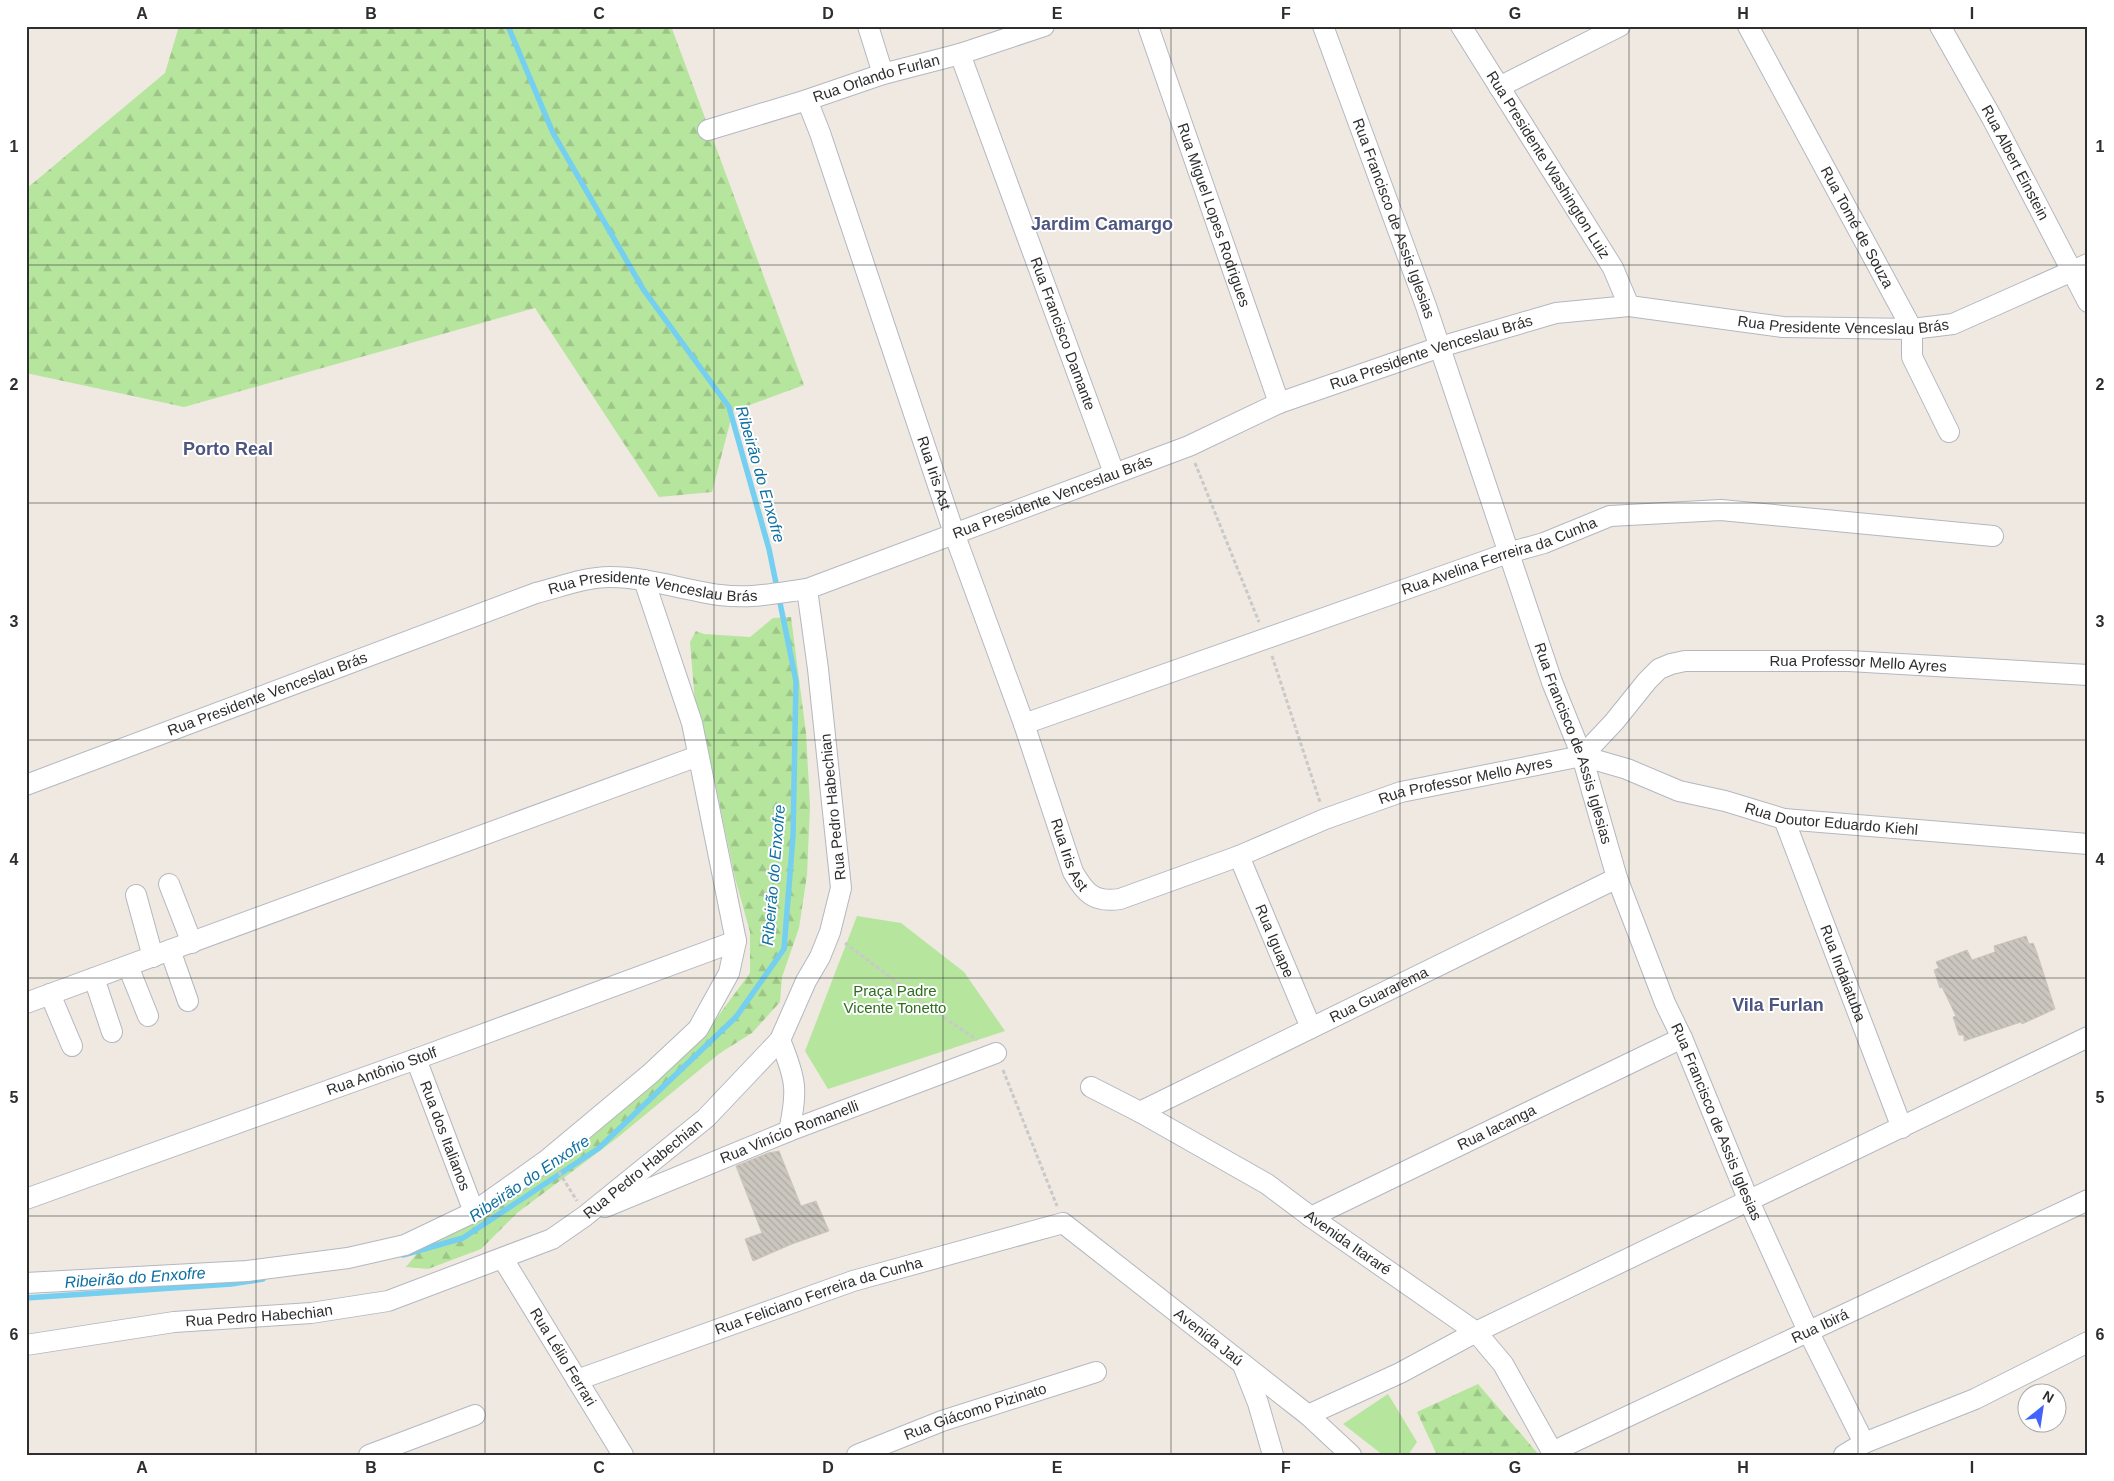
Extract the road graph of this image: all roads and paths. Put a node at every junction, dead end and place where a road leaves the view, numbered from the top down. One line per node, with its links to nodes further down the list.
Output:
1 (868, 26): 10 (street)
2 (1044, 26): 9 (street, Rua Orlando Furlan)
3 (1148, 26): 19 (street, Rua Miguel Lopes Rodrigues)
4 (1323, 26): 18 (street, Rua Francisco de Assis Iglesias)
5 (1461, 26): 11 (street, Rua Presidente Washington Luiz)
6 (1620, 26): 11 (street)
7 (1748, 26): 17 (street, Rua Tomé de Souza)
8 (1940, 26): 14 (street, Rua Albert Einstein)
9 (960, 54): 10 (street, Rua Orlando Furlan); 21 (street, Rua Francisco Damante)
10 (883, 74): 12 (street, Rua Orlando Furlan)
11 (1499, 87): 16 (street, Rua Presidente Washington Luiz)
12 (807, 100): 13 (street, Rua Orlando Furlan); 22 (street, Rua Iris Ast)
13 (708, 130)
14 (2080, 268): 15 (street, Rua Albert Einstein); 17 (street, Rua Presidente Venceslau Brás)
15 (2088, 302)
16 (1630, 306): 17 (street, Rua Presidente Venceslau Brás); 18 (street, Rua Presidente Venceslau Brás)
17 (1912, 328): 20 (street, Rua Tomé de Souza)
18 (1440, 347): 19 (street, Rua Presidente Venceslau Brás); 24 (street, Rua Francisco de Assis Iglesias)
19 (1278, 404): 21 (street, Rua Presidente Venceslau Brás)
20 (1949, 432)
21 (1114, 473): 22 (street, Rua Presidente Venceslau Brás)
22 (954, 533): 26 (street, Rua Presidente Venceslau Brás); 28 (street, Rua Iris Ast)
23 (1993, 536): 24 (street, Rua Avelina Ferreira da Cunha)
24 (1508, 553): 28 (street, Rua Avelina Ferreira da Cunha); 30 (street, Rua Francisco de Assis Iglesias)
25 (644, 580): 26 (street, Rua Presidente Venceslau Brás); 29 (street); 31 (street, Rua Presidente Venceslau Brás)
26 (798, 590): 52 (street, Rua Pedro Habechian)
27 (2088, 674): 30 (street, Rua Professor Mello Ayres)
28 (1024, 724): 38 (street, Rua Iris Ast)
29 (698, 756): 39 (street); 40 (street)
30 (1582, 756): 32 (street, Rua Doutor Eduardo Kiehl); 34 (street, Rua Professor Mello Ayres); 35 (street, Rua Francisco de Assis Iglesias)
31 (26, 785)
32 (1784, 819): 33 (street, Rua Doutor Eduardo Kiehl); 58 (street, Rua Indaiatuba)
33 (2088, 844)
34 (1239, 856): 38 (street, Rua Professor Mello Ayres); 48 (street, Rua Iguape)
35 (1617, 878): 48 (street, Rua Guararema); 51 (street, Rua Francisco de Assis Iglesias)
36 (169, 884): 40 (street)
37 (136, 895): 41 (street)
38 (1092, 896)
39 (736, 941): 55 (street, Rua Antônio Stolf); 63 (street)
40 (192, 943): 41 (street)
41 (162, 954): 42 (street); 45 (street)
42 (128, 966): 43 (street); 47 (street)
43 (94, 978): 44 (street); 49 (street)
44 (50, 994): 46 (street); 53 (street)
45 (188, 1001)
46 (26, 1003)
47 (148, 1016)
48 (1311, 1028): 57 (street, Rua Guararema)
49 (112, 1032)
50 (2088, 1037): 58 (street)
51 (1682, 1038): 61 (street, Rua Francisco de Assis Iglesias); 65 (street, Rua Iacanga)
52 (780, 1040): 59 (street); 64 (street, Rua Pedro Habechian)
53 (72, 1046)
54 (996, 1053): 59 (street, Rua Vinício Romanelli)
55 (416, 1059): 60 (street, Rua Antônio Stolf); 63 (street, Rua dos Italianos)
56 (1091, 1087): 57 (street, Avenida Itararé)
57 (1140, 1112): 65 (street, Avenida Itararé)
58 (1902, 1128): 61 (street)
59 (789, 1131): 64 (street, Rua Vinício Romanelli)
60 (26, 1199)
61 (1748, 1199): 69 (street, Rua Francisco de Assis Iglesias); 70 (street)
62 (2088, 1200): 69 (street, Rua Ibirá)
63 (474, 1212): 68 (street)
64 (585, 1216): 67 (street, Rua Pedro Habechian)
65 (1311, 1217): 70 (street, Avenida Itararé)
66 (1063, 1223): 73 (street, Avenida Jaú); 75 (street, Rua Feliciano Ferreira da Cunha)
67 (503, 1259): 72 (street, Rua Pedro Habechian); 75 (street, Rua Lélio Ferrari)
68 (26, 1282)
69 (1808, 1331): 78 (street, Rua Francisco de Assis Iglesias); 79 (street, Rua Ibirá)
70 (1476, 1332): 77 (street); 79 (street, Avenida Itararé)
71 (2088, 1342): 78 (street)
72 (26, 1345)
73 (1242, 1363): 77 (street, Avenida Jaú); 83 (street)
74 (1096, 1372): 82 (street, Rua Giácomo Pizinato)
75 (577, 1380): 81 (street, Rua Lélio Ferrari)
76 (475, 1415): 80 (street)
77 (1308, 1415): 84 (street, Avenida Jaú)
78 (1864, 1443): 85 (street)
79 (1553, 1453)
80 (369, 1455)
81 (622, 1455)
82 (857, 1455)
83 (1273, 1455)
84 (1350, 1455)
85 (1844, 1455)

